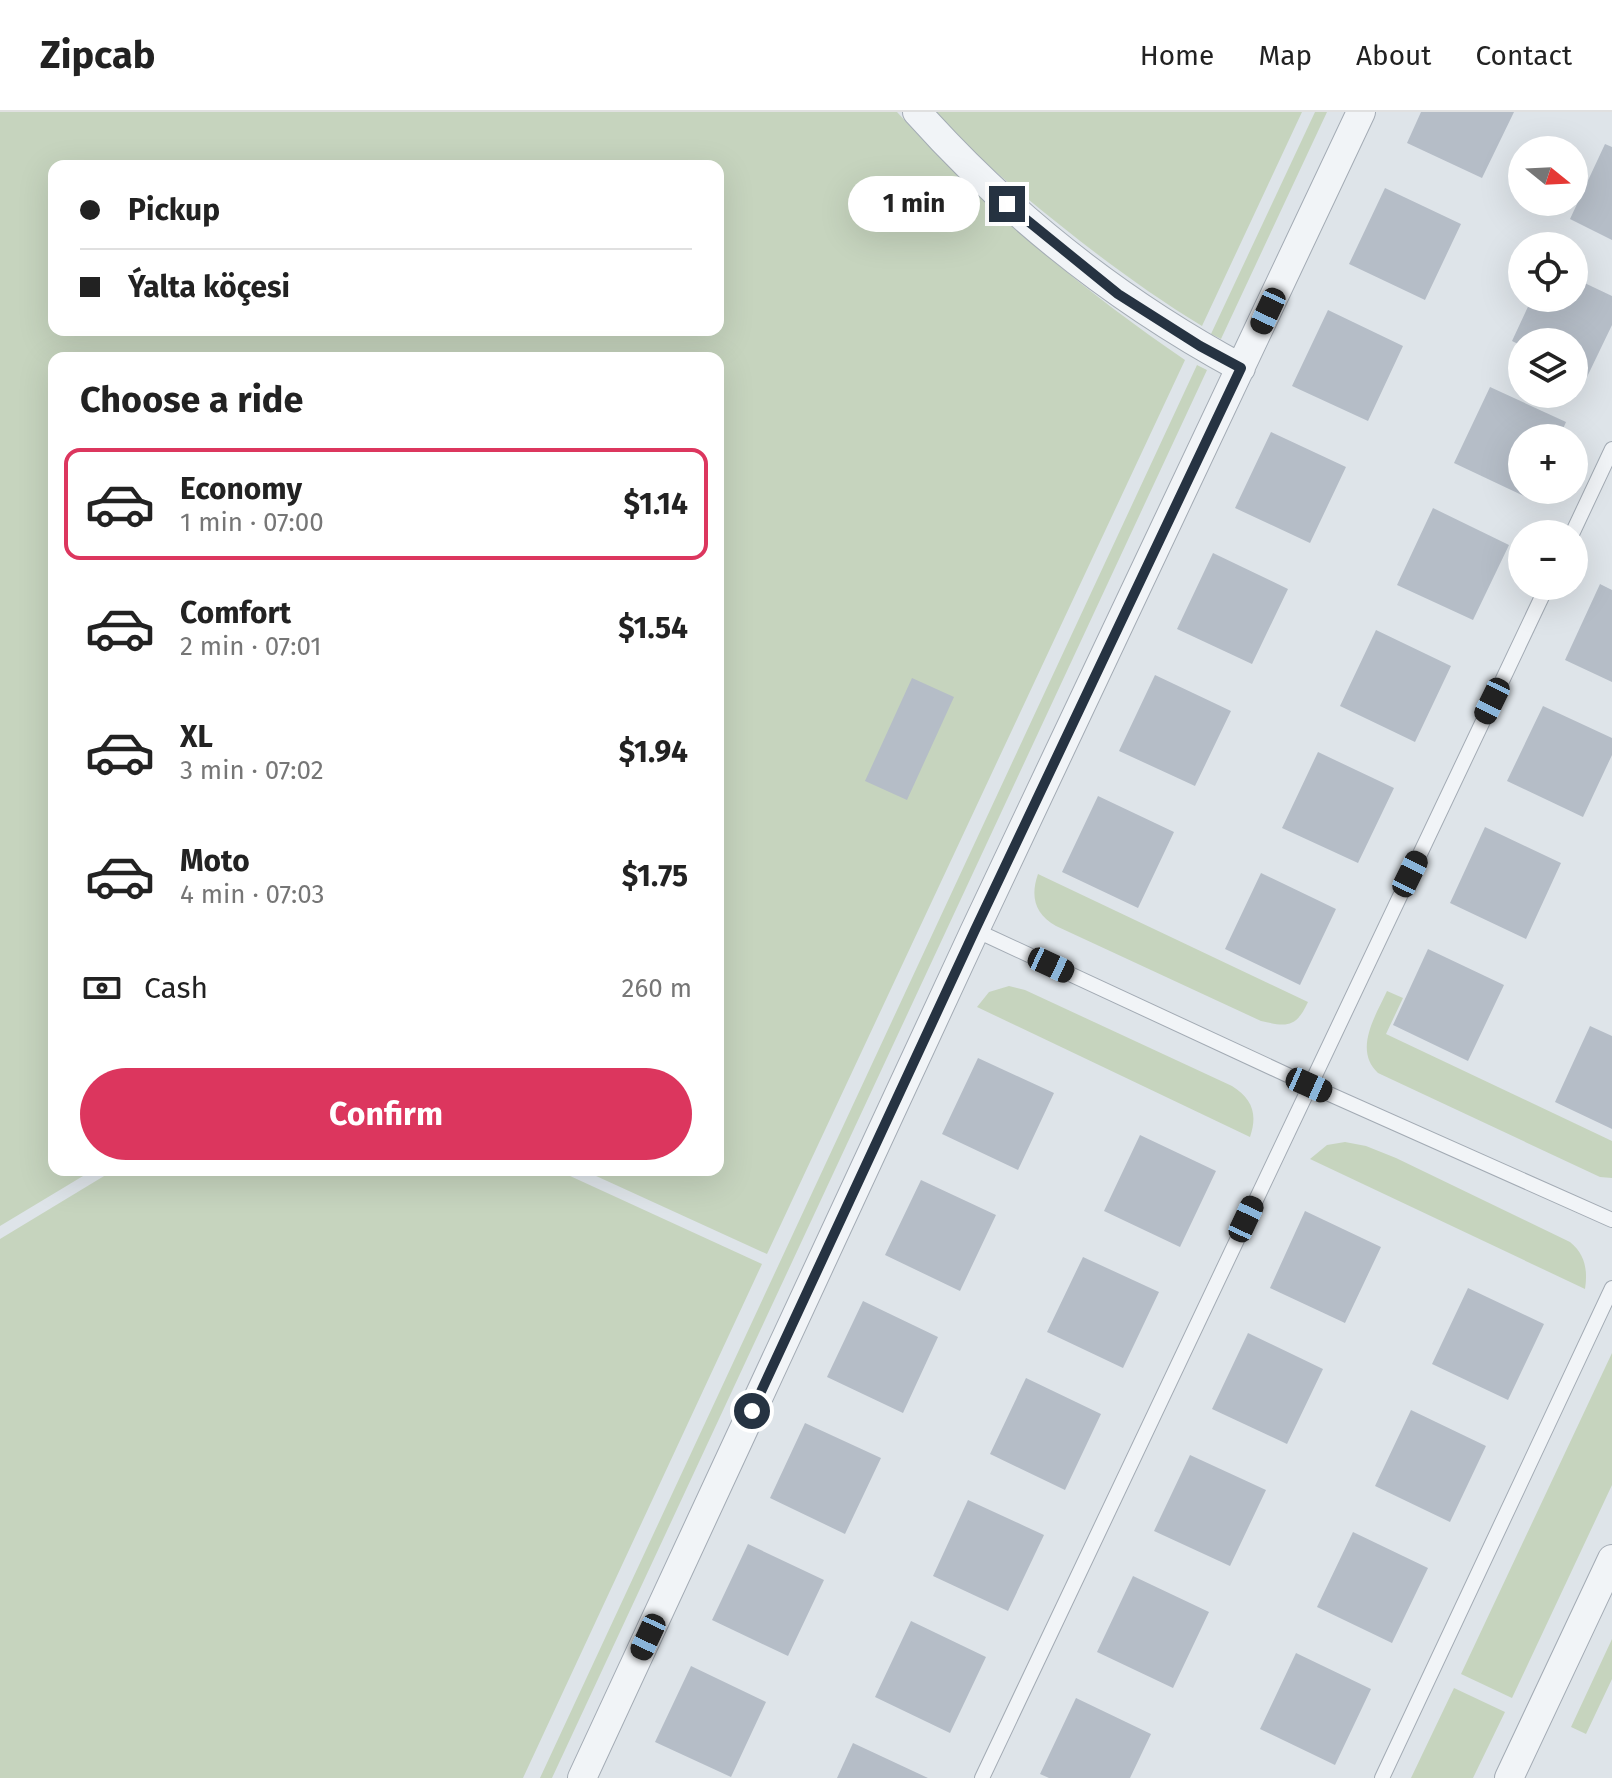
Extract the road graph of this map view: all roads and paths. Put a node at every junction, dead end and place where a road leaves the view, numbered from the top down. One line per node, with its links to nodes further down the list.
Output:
1 (917, 112): 3 (street)
2 (1361, 112): 3 (street)
3 (1241, 368): 7 (street)
4 (1612, 449): 5 (lane)
5 (1579, 520)
6 (1540, 600): 8 (lane)
7 (975, 930): 8 (lane); 12 (street)
8 (1309, 1085): 9 (lane); 13 (lane)
9 (1612, 1220)
10 (1612, 1288): 14 (lane)
11 (1612, 1559): 15 (street)
12 (582, 1778)
13 (982, 1778)
14 (1382, 1778)
15 (1509, 1778)

